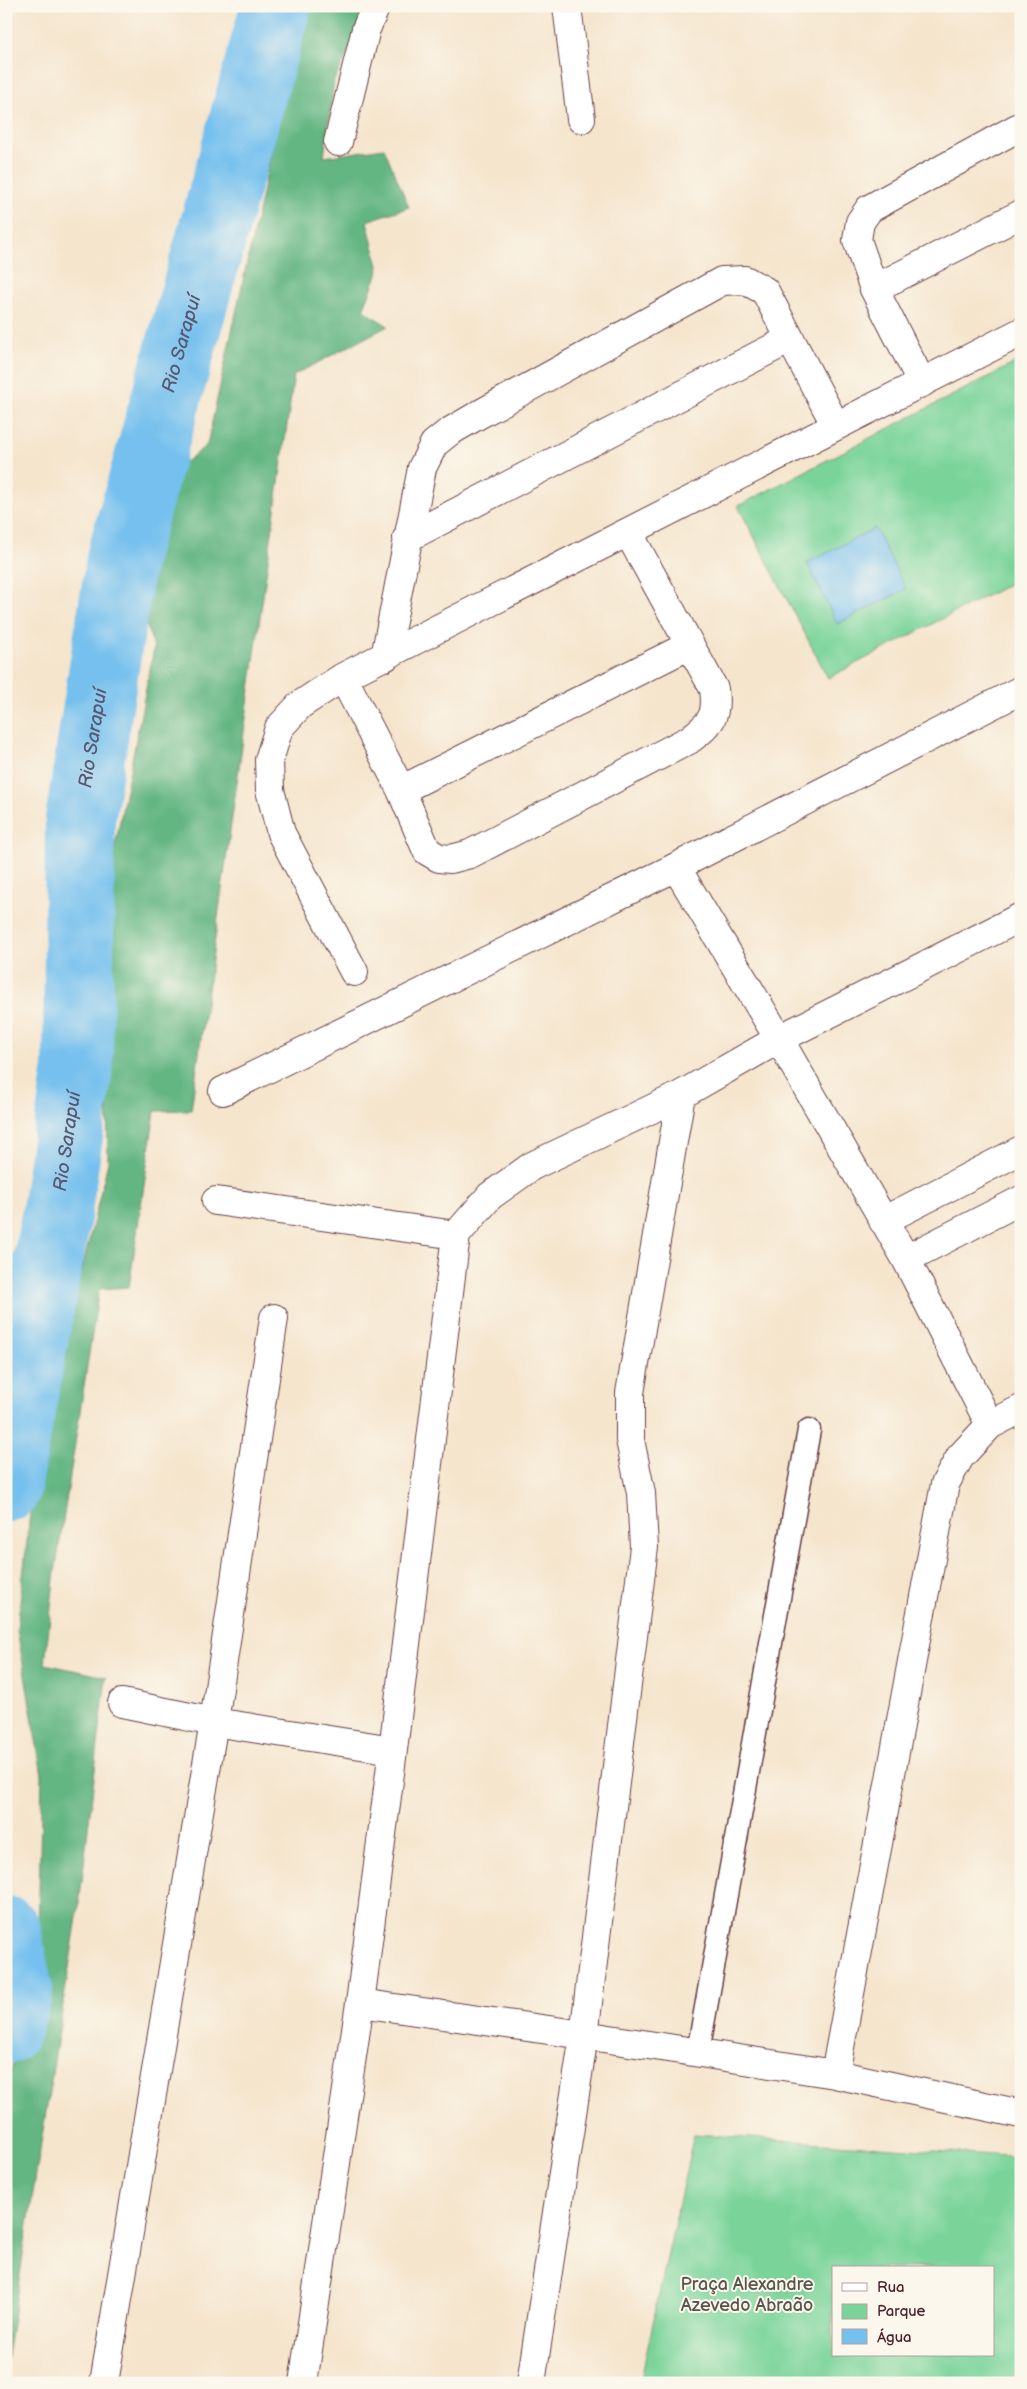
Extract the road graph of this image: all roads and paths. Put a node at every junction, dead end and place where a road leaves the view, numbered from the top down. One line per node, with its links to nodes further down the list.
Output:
1 (376, 6): 5 (street)
2 (567, 6): 3 (street)
3 (581, 119)
4 (1021, 126): 7 (street)
5 (338, 142)
6 (1021, 214): 7 (street)
7 (874, 289): 10 (street)
8 (1021, 332): 10 (street)
9 (790, 339): 11 (street); 13 (street); 13 (street)
10 (922, 383): 11 (street)
11 (836, 426): 12 (street)
12 (628, 532): 14 (street); 15 (street)
13 (407, 538): 15 (street)
14 (690, 645): 18 (street); 18 (street)
15 (384, 657): 16 (street)
16 (343, 678): 18 (street); 21 (street)
17 (1021, 690): 19 (street)
18 (401, 790)
19 (676, 867): 22 (street); 23 (street)
20 (1021, 917): 22 (street)
21 (354, 972)
22 (779, 1039): 24 (street); 28 (street)
23 (223, 1091)
24 (681, 1095): 29 (street); 39 (street)
25 (1021, 1150): 28 (street)
26 (1021, 1200): 30 (street)
27 (216, 1201): 29 (street)
28 (883, 1221): 30 (street)
29 (456, 1235): 37 (street)
30 (906, 1259): 33 (street)
31 (274, 1318): 36 (street)
32 (1021, 1409): 33 (street)
33 (990, 1425): 41 (street)
34 (809, 1430): 40 (lane)
35 (122, 1703): 36 (street)
36 (214, 1722): 37 (street); 43 (street)
37 (393, 1750): 38 (street)
38 (360, 2003): 39 (street); 44 (street)
39 (584, 2035): 40 (street); 45 (street)
40 (698, 2052): 41 (street)
41 (834, 2074): 42 (street)
42 (1021, 2114)
43 (104, 2383)
44 (303, 2383)
45 (531, 2383)

